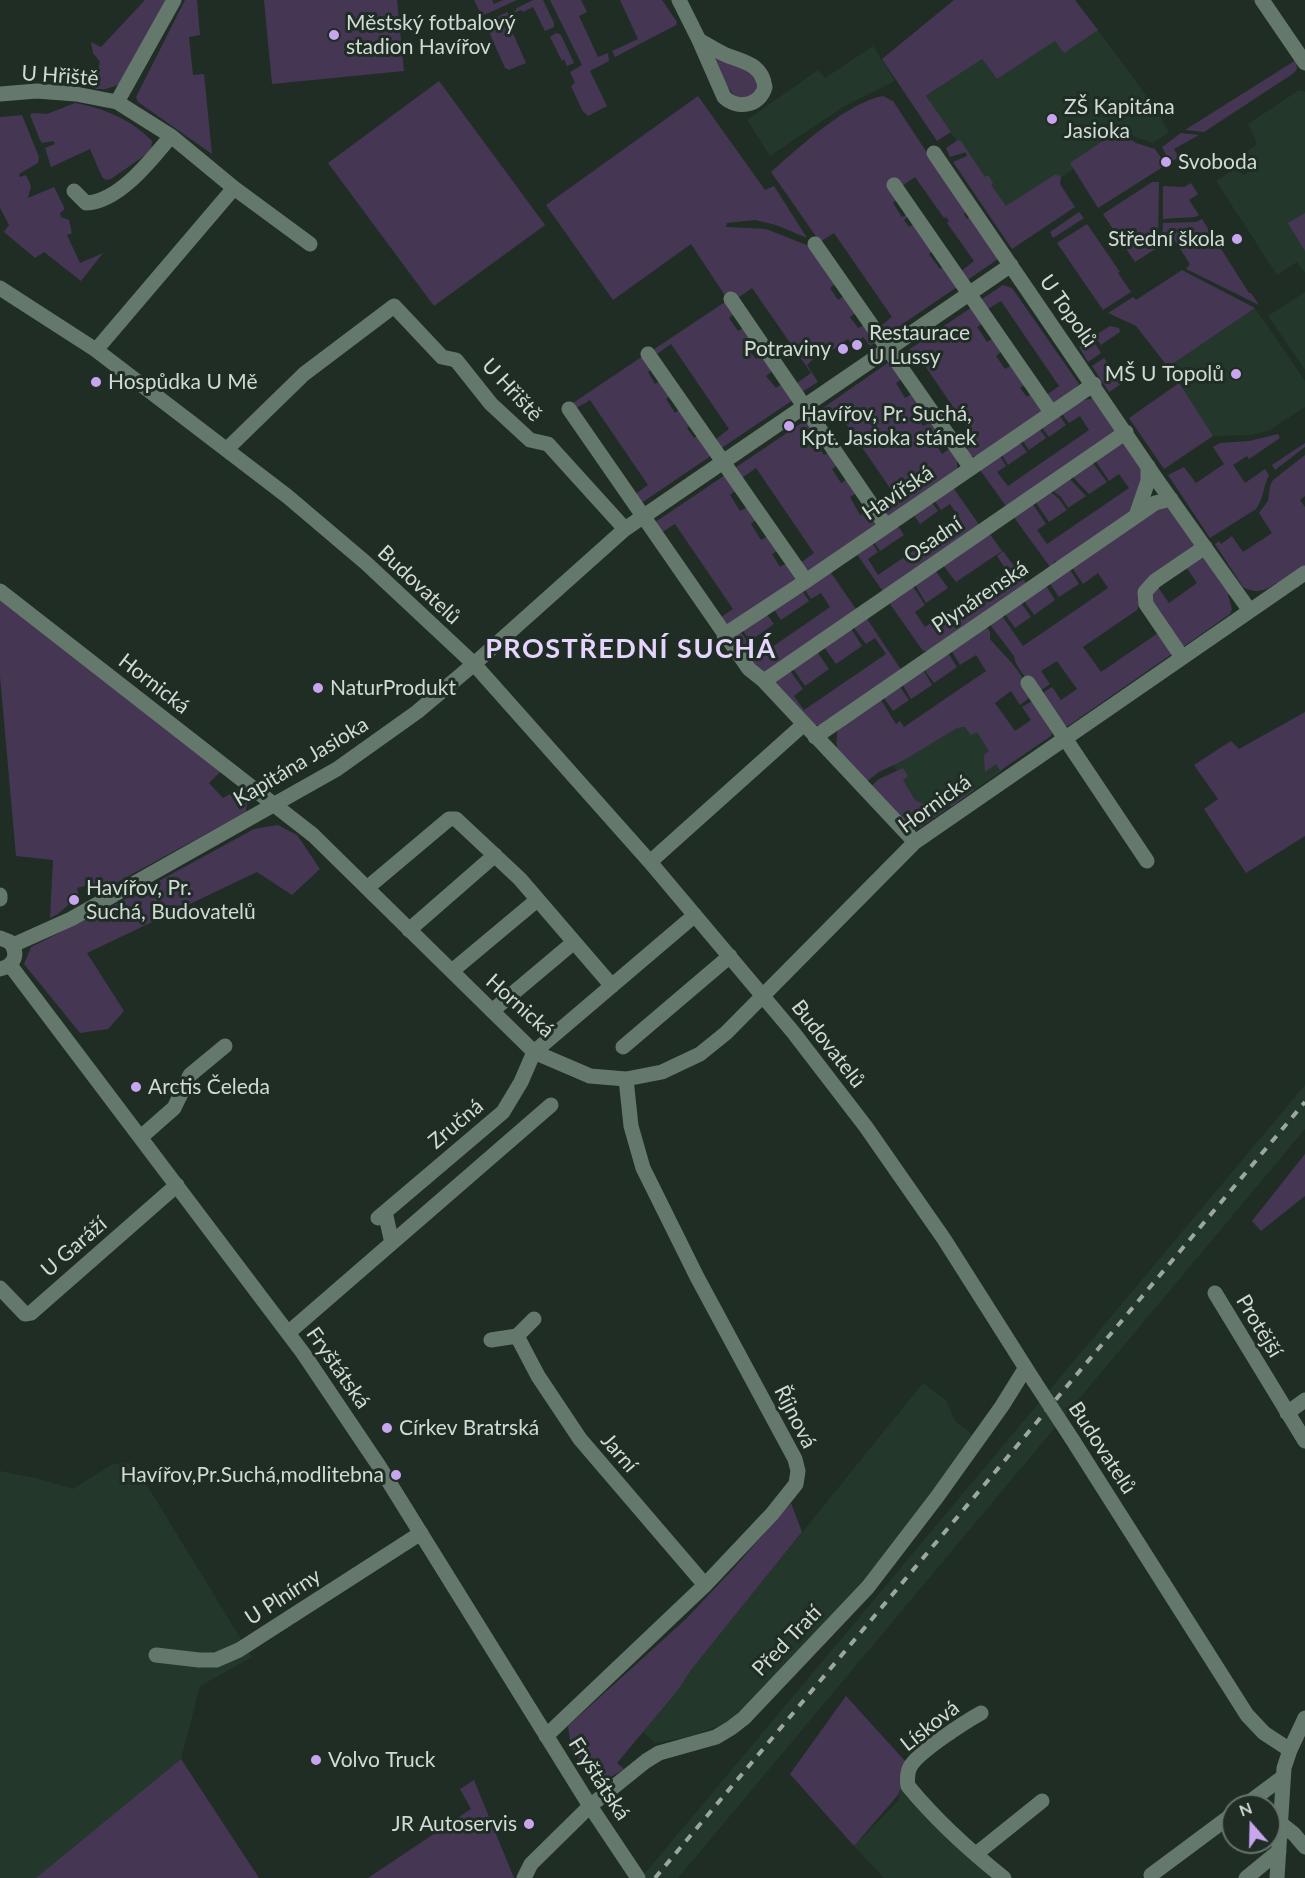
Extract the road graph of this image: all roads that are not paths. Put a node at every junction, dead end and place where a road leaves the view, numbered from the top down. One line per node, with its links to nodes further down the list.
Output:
1 (174, 0): 7 (street, U Hřiště)
2 (679, 0): 4 (street)
3 (1262, 0): 5 (street)
4 (699, 40): 4 (street)
5 (1305, 63)
6 (0, 94): 7 (street, U Hřiště)
7 (117, 102): 8 (street, U Hřiště)
8 (171, 136): 11 (street, U Hřiště); 12 (street)
9 (934, 153): 15 (street, U Topolů)
10 (894, 185): 17 (street)
11 (234, 188): 13 (street, U Hřiště); 19 (street)
12 (74, 191)
13 (310, 244)
14 (815, 244): 20 (street)
15 (1011, 266): 17 (street, Kapitána Jasioka); 22 (street, U Topolů)
16 (0, 288): 19 (street, Budovatelů)
17 (968, 293): 20 (street, Kapitána Jasioka); 25 (street)
18 (731, 299): 23 (street)
19 (96, 350): 27 (street, Budovatelů)
20 (888, 350): 23 (street, Kapitána Jasioka); 30 (street)
21 (648, 354): 28 (street)
22 (1094, 384): 25 (street, Havířská); 26 (street, U Topolů)
23 (806, 406): 28 (street, Kapitána Jasioka); 34 (street)
24 (568, 409): 33 (street)
25 (1051, 412): 30 (street, Havířská)
26 (1126, 432): 29 (street, U Topolů); 44 (street, Osadní)
27 (227, 449): 35 (street, U Hřiště); 43 (street, Budovatelů)
28 (724, 462): 33 (street, Kapitána Jasioka); 38 (street)
29 (1148, 466): 31 (street, U Topolů); 32 (street)
30 (971, 468): 34 (street, Havířská)
31 (1171, 499): 32 (street, Plynárenská); 36 (street, U Topolů)
32 (1136, 516): 47 (street, Plynárenská)
33 (642, 517): 35 (street, Kapitána Jasioka); 41 (street)
34 (886, 526): 38 (street, Havířská)
35 (624, 529): 43 (street, Kapitána Jasioka)
36 (1204, 547): 40 (street, U Topolů); 42 (street)
37 (1305, 573): 40 (street, Hornická)
38 (806, 581): 41 (street, Havířská)
39 (0, 591): 49 (street, Hornická)
40 (1250, 611): 42 (street, Hornická)
41 (724, 635): 44 (street)
42 (1182, 657): 48 (street, Hornická)
43 (474, 664): 49 (street, Kapitána Jasioka); 53 (street, Budovatelů)
44 (764, 681): 46 (street)
45 (1028, 683): 48 (street)
46 (804, 724): 47 (street); 53 (street)
47 (815, 737): 50 (street)
48 (1064, 738): 50 (street, Hornická); 52 (street)
49 (275, 804): 54 (street, Hornická); 58 (street, Kapitána Jasioka)
50 (915, 842): 64 (street, Hornická)
51 (495, 855): 54 (street); 55 (street); 57 (street)
52 (1147, 861)
53 (650, 862): 56 (street, Budovatelů)
54 (367, 888): 57 (street, Hornická)
55 (537, 900): 59 (street); 62 (street)
56 (695, 915): 60 (street, Budovatelů); 63 (street)
57 (409, 930): 62 (street, Hornická)
58 (6, 941): 61 (street)
59 (574, 942): 63 (street); 65 (street)
60 (730, 956): 64 (street, Budovatelů); 67 (street)
61 (5, 967): 71 (street, Fryštátská)
62 (452, 971): 65 (street, Hornická)
63 (612, 986): 68 (street)
64 (763, 996): 69 (street, Hornická); 80 (street, Budovatelů)
65 (492, 1011): 68 (street, Hornická)
66 (225, 1046): 71 (street)
67 (623, 1047)
68 (534, 1052): 69 (street, Hornická); 73 (street, Zručná)
69 (626, 1079): 85 (street, Říjnová)
70 (551, 1105): 73 (street)
71 (141, 1137): 72 (street, Fryštátská)
72 (177, 1185): 74 (street, U Garáží); 77 (street, Fryštátská)
73 (392, 1243): 77 (street)
74 (0, 1288)
75 (1215, 1293): 82 (street, Protější)
76 (534, 1319): 78 (street)
77 (288, 1333): 84 (street, Fryštátská)
78 (517, 1336): 79 (street); 85 (street, Jarní)
79 (491, 1341)
80 (1029, 1375): 90 (street, Budovatelů, bridge); 94 (street, Před Tratí)
81 (1305, 1400): 82 (street)
82 (1287, 1413): 83 (street, Protější)
83 (1305, 1440)
84 (421, 1533): 86 (street, U Plnírny); 89 (street, Fryštátská)
85 (705, 1585): 89 (street, Říjnová)
86 (156, 1655)
87 (981, 1713): 98 (street, Lísková)
88 (1305, 1718): 90 (street)
89 (546, 1736): 94 (street, Fryštátská)
90 (1290, 1750): 91 (street)
91 (1283, 1777): 92 (street); 96 (street)
92 (1260, 1794)
93 (1042, 1801): 98 (street)
94 (590, 1806): 102 (street, Před Tratí); 103 (street, Fryštátská)
95 (1221, 1823): 101 (street)
96 (1281, 1823): 97 (street)
97 (1305, 1847)
98 (976, 1854): 104 (street, Lísková)
99 (1274, 1854): 105 (street)
100 (1278, 1854): 106 (street)
101 (1151, 1875)
102 (524, 1878)
103 (639, 1878)
104 (1004, 1878)
105 (1246, 1878)
106 (1277, 1878)

